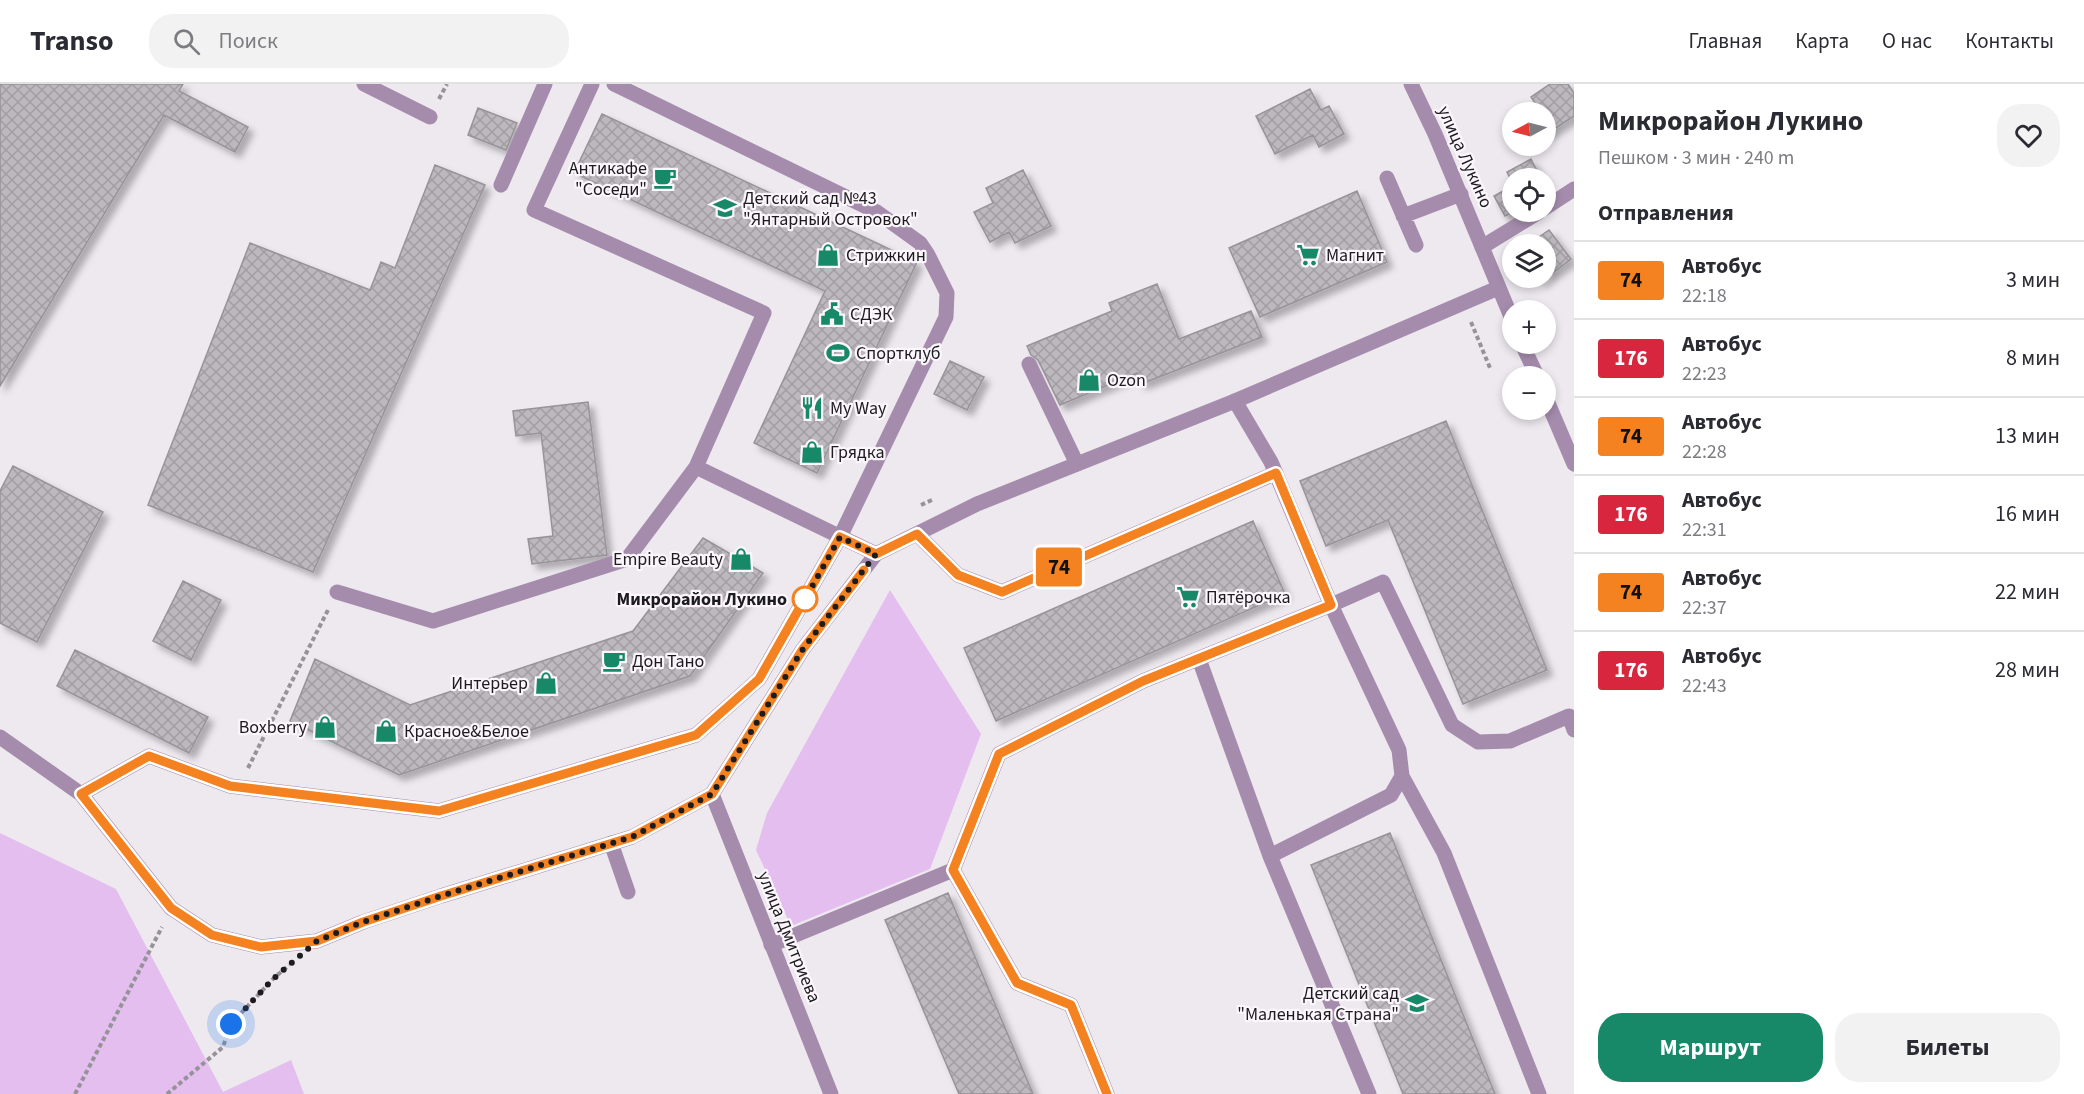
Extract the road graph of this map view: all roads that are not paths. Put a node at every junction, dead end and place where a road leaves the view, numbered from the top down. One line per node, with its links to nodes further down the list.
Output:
1 (364, 84): 6 (street)
2 (545, 84): 8 (street)
3 (592, 84): 23 (street)
4 (614, 84): 26 (street)
5 (1411, 84): 10 (street, улица Лукино)
6 (430, 117)
7 (1387, 178): 12 (street)
8 (501, 185)
9 (1574, 189): 11 (street)
10 (1461, 194): 12 (street); 15 (street, улица Лукино)
11 (1556, 201)
12 (1403, 216): 14 (street)
13 (1523, 222): 15 (street)
14 (1416, 245)
15 (1482, 247): 16 (street, улица Лукино)
16 (1498, 288): 17 (street); 19 (street)
17 (1503, 300)
18 (1029, 364): 21 (street)
19 (1235, 401): 21 (street); 24 (street)
20 (1555, 420): 22 (street)
21 (1077, 464): 25 (street)
22 (1574, 464)
23 (696, 467): 26 (street); 28 (street)
24 (1276, 473): 25 (street); 29 (street)
25 (917, 534): 27 (street)
26 (840, 537): 27 (street); 34 (street)
27 (876, 554): 35 (street)
28 (337, 592)
29 (1331, 605): 30 (street); 31 (street); 33 (street)
30 (1199, 659): 37 (street); 38 (street)
31 (1574, 730)
32 (0, 737): 34 (street)
33 (1402, 776): 37 (street); 44 (street)
34 (81, 794): 36 (street)
35 (712, 794): 36 (street); 40 (street, улица Дмитриева)
36 (611, 843): 39 (street)
37 (1269, 856): 43 (street)
38 (953, 870): 40 (street); 42 (street)
39 (628, 891)
40 (771, 945): 41 (street, улица Дмитриева)
41 (831, 1094)
42 (1107, 1094)
43 (1369, 1094)
44 (1539, 1094)

